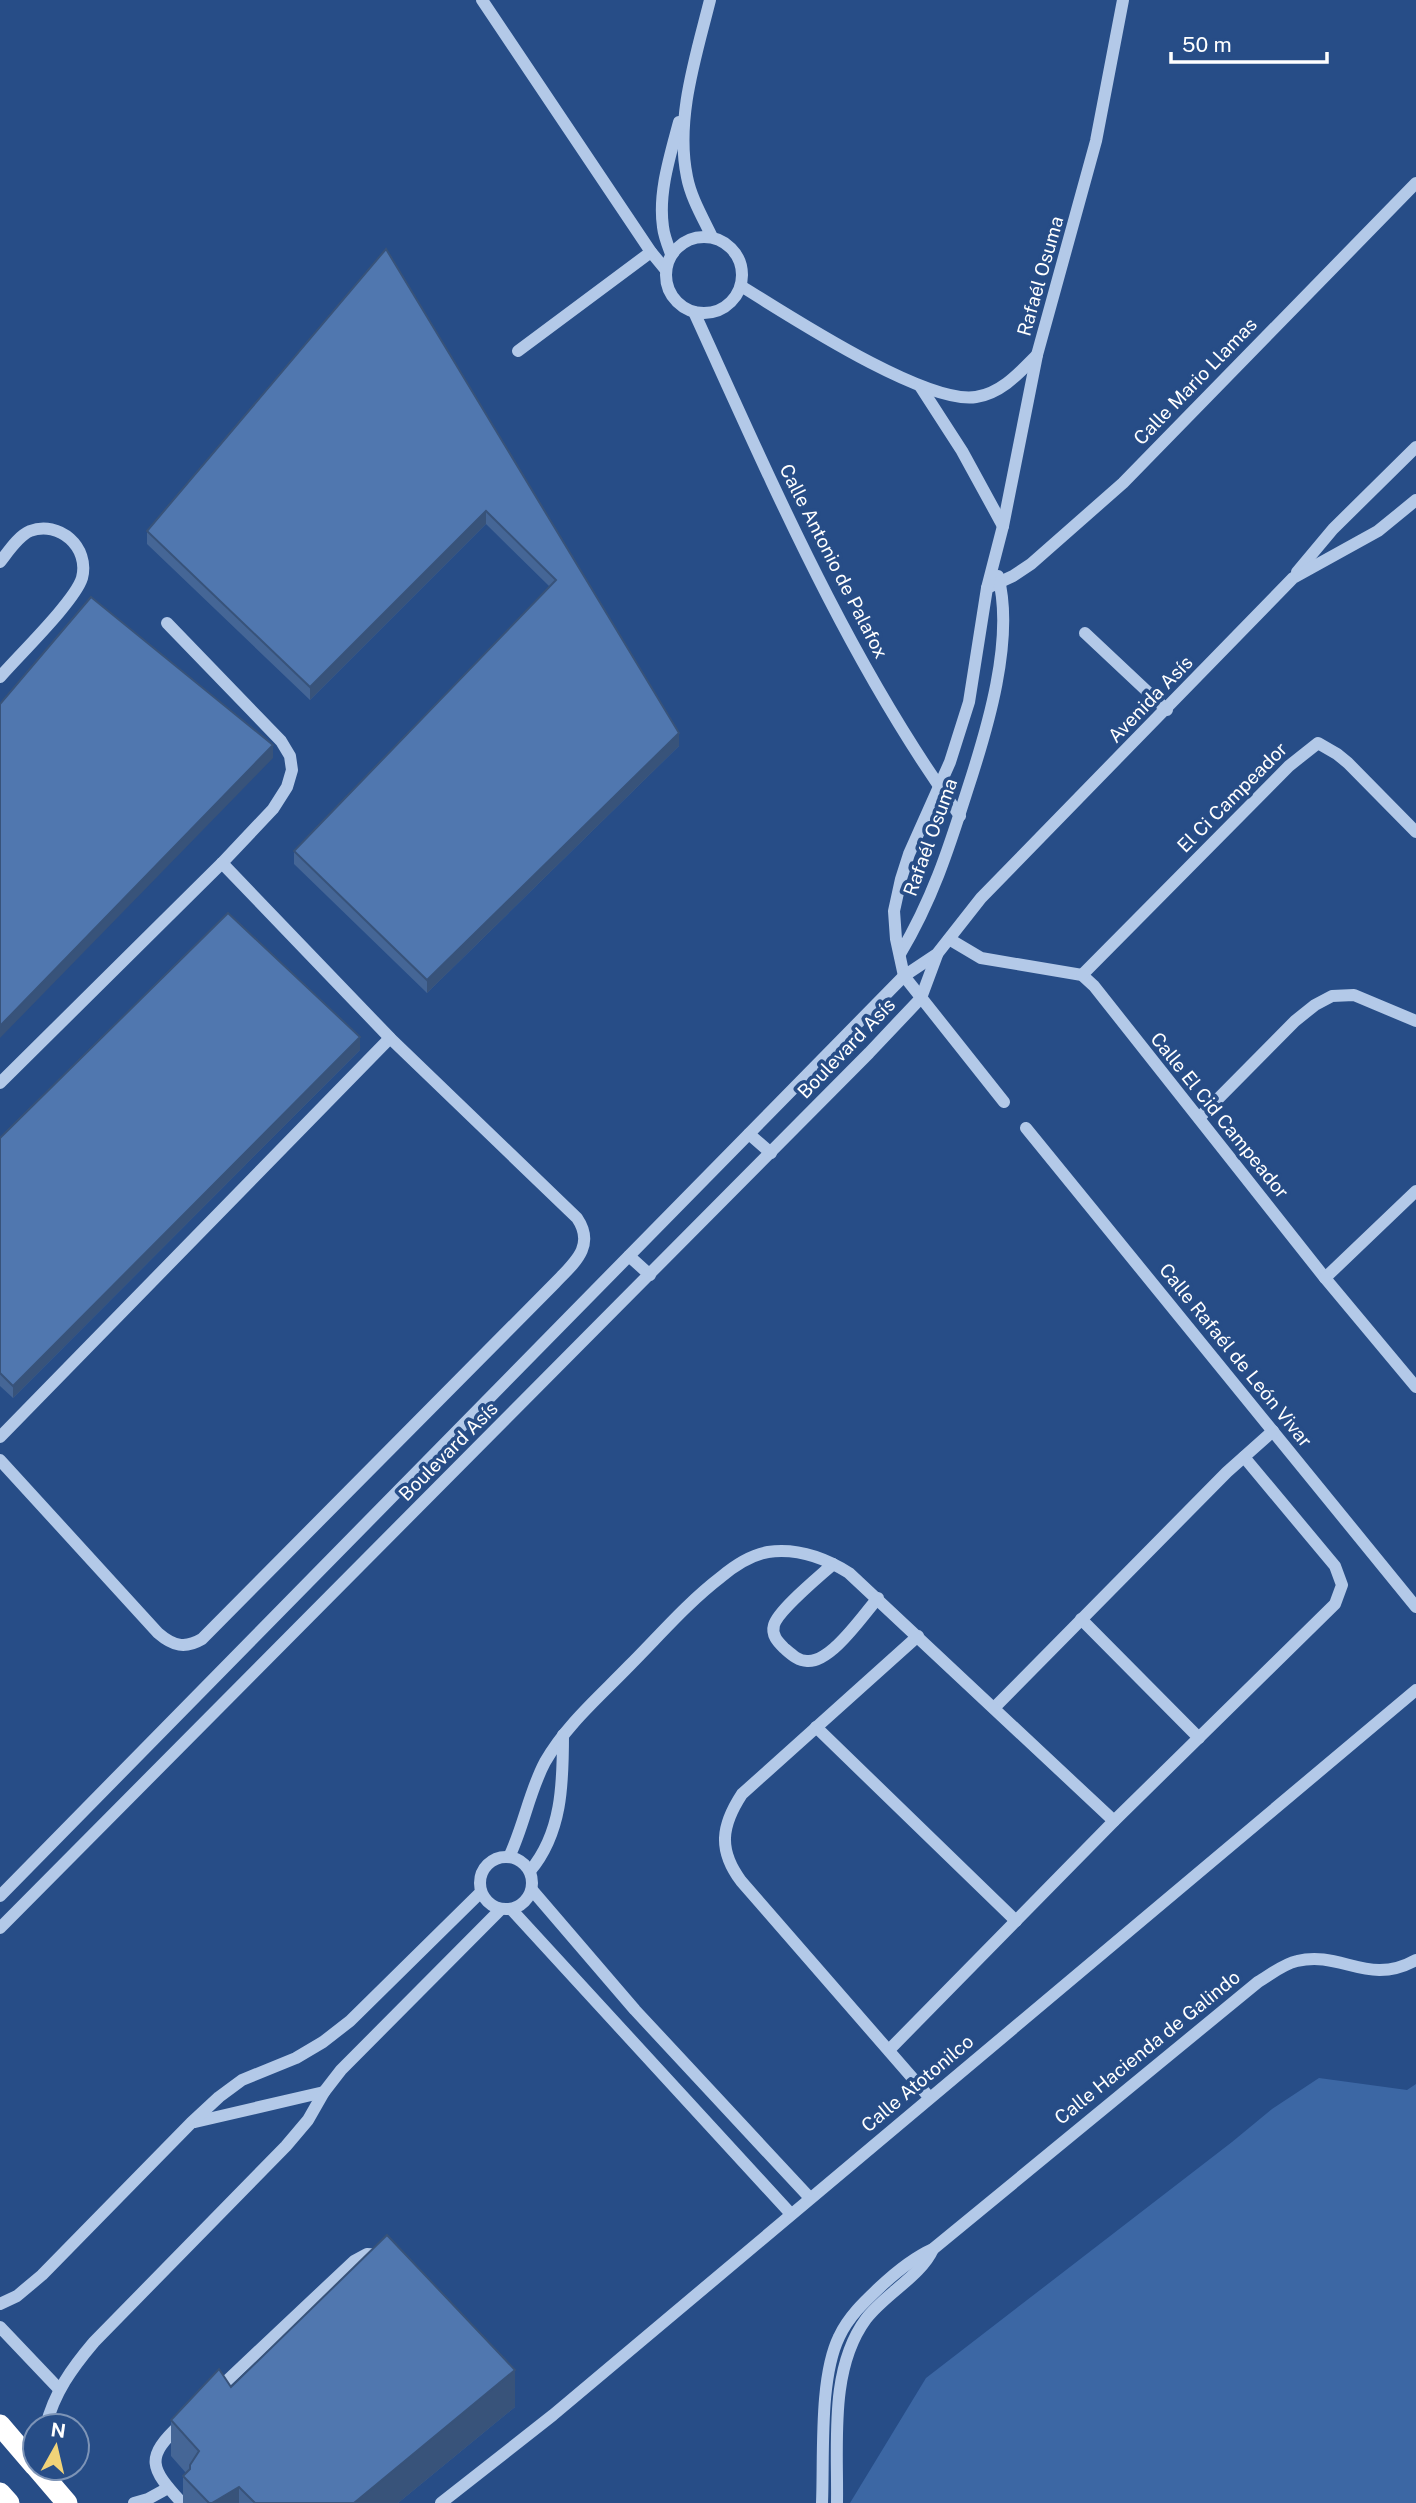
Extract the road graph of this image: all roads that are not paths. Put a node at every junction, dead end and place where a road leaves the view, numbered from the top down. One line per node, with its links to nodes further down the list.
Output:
1 (482, 0): 7 (street)
2 (710, 0): 4 (street)
3 (1123, 0): 13 (street, Rafaél Osuma)
4 (684, 105): 6 (street); 8 (street)
5 (1416, 183): 21 (street, Calle Mario Llamas)
6 (712, 237): 8 (street); 10 (street)
7 (651, 252): 9 (street); 12 (street)
8 (671, 254): 9 (street)
9 (665, 269): 11 (street)
10 (741, 286): 11 (street); 14 (street)
11 (694, 312): 27 (street, Calle Antonio de Palafox)
12 (518, 351)
13 (1037, 355): 14 (street); 17 (street, Rafaél Osuma)
14 (920, 386): 17 (street)
15 (1416, 447): 20 (street)
16 (1416, 500): 20 (street, Avenida Asís)
17 (1003, 526): 19 (street, Rafaél Osuma)
18 (0, 562): 25 (street)
19 (994, 562): 21 (street, Rafaél Osuma); 22 (street, Rafaél Osuma)
20 (1293, 578): 26 (street, Avenida Asís)
21 (1000, 583): 22 (street, Calle Mario Llamas); 28 (street, Rafaél Osuma)
22 (987, 588): 27 (street, Rafaél Osuma)
23 (167, 624): 30 (street)
24 (1085, 633): 26 (street)
25 (0, 677)
26 (1167, 710): 31 (street, Avenida Asís)
27 (938, 786): 28 (street, Calle Antonio de Palafox); 32 (street, Rafaél Osuma)
28 (960, 816): 32 (street, Rafaél Osuma)
29 (1416, 832): 34 (street, El Ci Campeador)
30 (222, 863): 38 (street); 39 (street)
31 (949, 939): 33 (street, Avenida Asís); 34 (street)
32 (900, 954): 35 (street, Rafaél Osuma)
33 (937, 954): 35 (street, Avenida Asís); 36 (street, Avenida Asís)
34 (1082, 975): 41 (street, Calle El Cid Campeador)
35 (904, 976): 36 (street); 43 (street, Boulevard Asís)
36 (921, 998): 40 (street); 44 (street, Boulevard Asís)
37 (1416, 1021): 41 (street)
38 (390, 1038): 51 (street); 53 (street)
39 (0, 1083)
40 (1004, 1102)
41 (1199, 1118): 48 (street, Calle El Cid Campeador)
42 (1026, 1128): 50 (street, Calle Rafaél de León Vivar)
43 (749, 1134): 44 (street); 46 (street, Boulevard Asís)
44 (771, 1153): 47 (street, Boulevard Asís)
45 (1416, 1191): 48 (street)
46 (629, 1256): 47 (street); 55 (street, Boulevard Asís)
47 (650, 1275): 57 (street, Boulevard Asís)
48 (1325, 1278): 49 (street, Calle El Cid Campeador)
49 (1416, 1387)
50 (1273, 1431): 52 (street); 58 (street, Calle Rafaél de León Vivar)
51 (0, 1437)
52 (1244, 1457): 59 (street); 65 (street)
53 (0, 1460)
54 (833, 1564): 56 (street); 56 (street); 64 (street)
55 (302, 1590): 57 (street); 71 (street, Boulevard Asís)
56 (878, 1598): 60 (street)
57 (319, 1606): 74 (street, Boulevard Asís)
58 (1416, 1607)
59 (1082, 1619): 62 (street); 65 (street)
60 (918, 1636): 62 (street); 63 (street)
61 (1416, 1690): 80 (street, Calle Atotonilco)
62 (994, 1708): 66 (street)
63 (816, 1727): 73 (street); 78 (street)
64 (563, 1735): 67 (street); 68 (street)
65 (1199, 1738): 66 (street)
66 (1114, 1821): 73 (street)
67 (509, 1857): 68 (street); 70 (street)
68 (530, 1871): 69 (street)
69 (532, 1890): 72 (street); 76 (street)
70 (481, 1892): 72 (street); 81 (street)
71 (0, 1896)
72 (506, 1909): 77 (street); 79 (street)
73 (1016, 1921): 78 (street)
74 (0, 1928)
75 (1416, 1960): 84 (street, Calle Hacienda de Galindo)
76 (635, 2010): 77 (street); 82 (street)
77 (618, 2025): 83 (street)
78 (889, 2050): 80 (street)
79 (324, 2092): 81 (street); 88 (street)
80 (929, 2097): 82 (street, Calle Atotonilco)
81 (191, 2123): 86 (street)
82 (810, 2198): 83 (street, Calle Atotonilco)
83 (791, 2214): 103 (street, Calle Atotonilco)
84 (933, 2249): 94 (street, Calle Hacienda de Galindo); 95 (street, Calle Hacienda de Galindo)
85 (392, 2258): 89 (street)
86 (0, 2304)
87 (0, 2327): 88 (street)
88 (59, 2389): 90 (street)
89 (206, 2400)
90 (51, 2412)
91 (187, 2419): 97 (street)
92 (0, 2425): 93 (highway)
93 (21, 2449)
94 (824, 2462): 95 (street); 104 (street, Calle Hacienda de Galindo)
95 (838, 2462): 105 (street, Calle Hacienda de Galindo)
96 (50, 2482): 100 (highway)
97 (168, 2488): 101 (street); 102 (street)
98 (0, 2493): 99 (highway)
99 (9, 2503)
100 (69, 2503)
101 (134, 2503)
102 (181, 2503)
103 (441, 2503)
104 (822, 2503)
105 (837, 2503)

